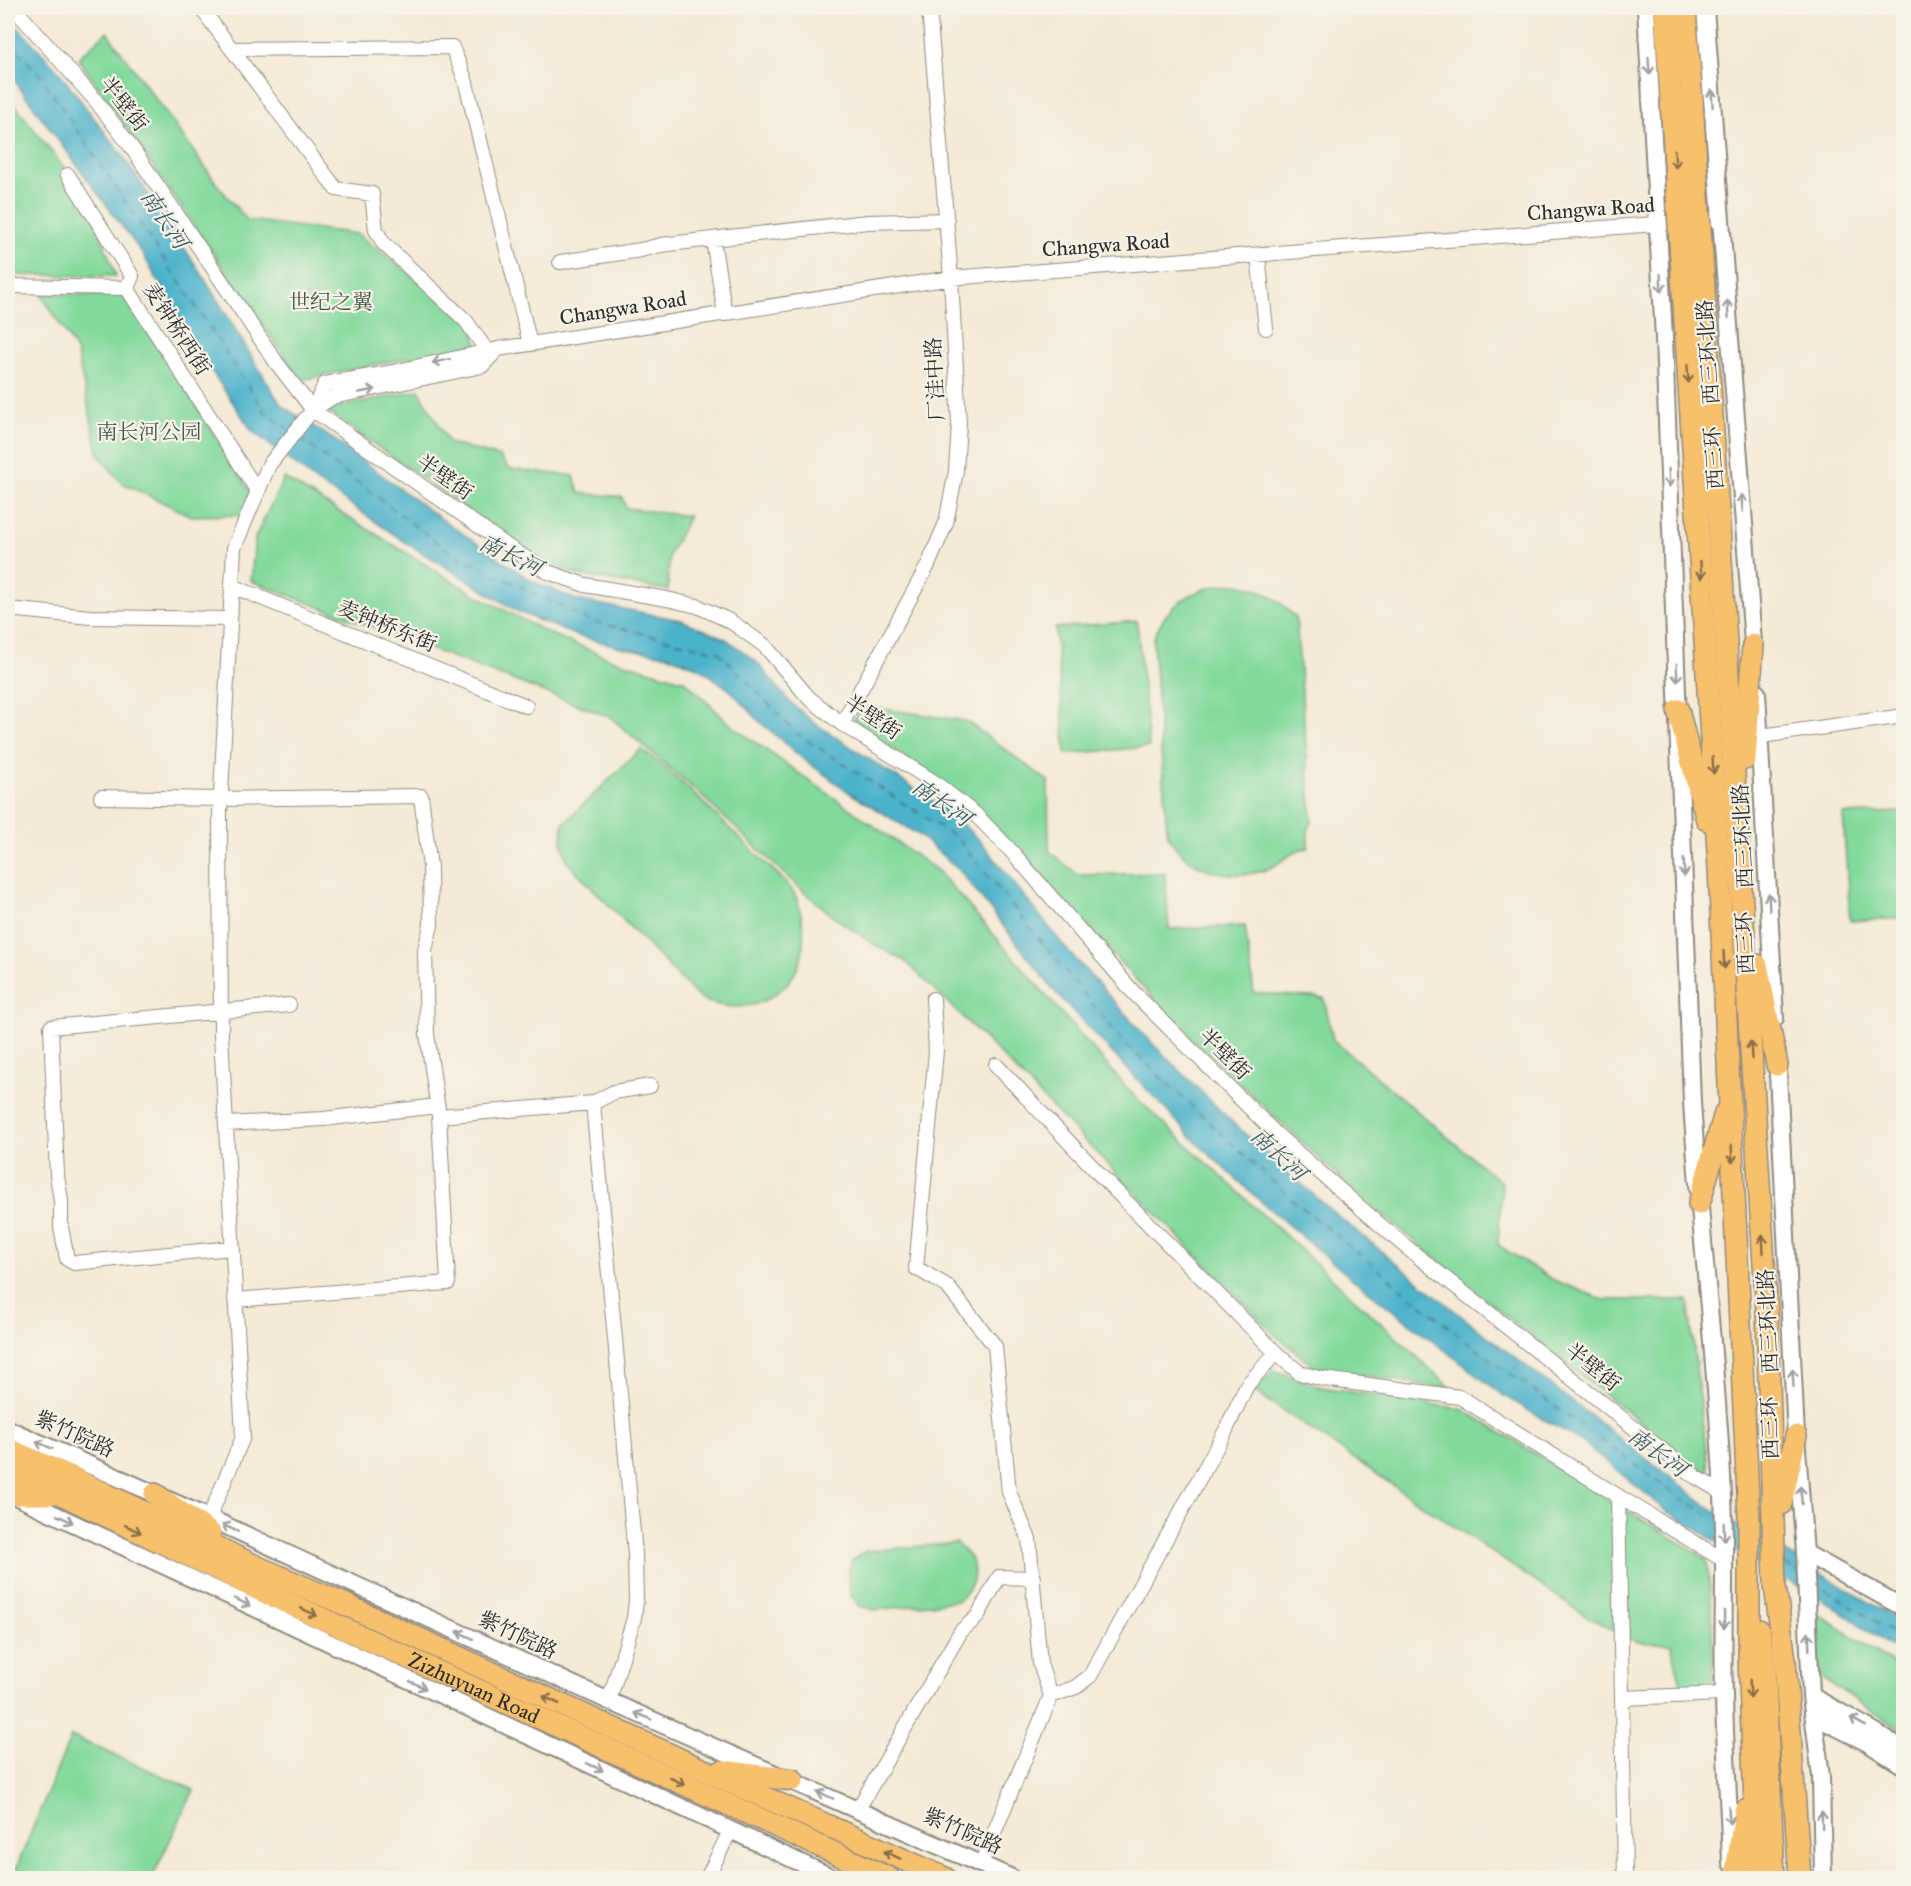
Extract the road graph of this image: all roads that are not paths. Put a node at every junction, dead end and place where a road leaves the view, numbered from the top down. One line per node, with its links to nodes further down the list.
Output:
1 (14, 8): 23 (street, 半壁街)
2 (201, 8): 8 (street)
3 (929, 8): 11 (street, 厂洼中路)
4 (1646, 8): 12 (street, 西三环北路, one-way to 12)
5 (1665, 8): 25 (highway, 西三环, one-way to 25, bridge)
6 (1685, 8): 25 (highway, 西三环, bridge)
7 (1706, 8): 10 (street, 西三环北路, one-way to 7)
8 (232, 49): 21 (street); 22 (street)
9 (68, 175): 18 (street)
10 (1721, 219): 12 (street, Changwa Road); 29 (street, 西三环北路, one-way to 10)
11 (946, 220): 13 (street); 16 (street, 厂洼中路)
12 (1657, 225): 14 (street, Changwa Road); 31 (street, 西三环北路, one-way to 31)
13 (713, 240): 15 (street); 19 (street)
14 (1258, 255): 16 (street, Changwa Road); 20 (street)
15 (560, 262)
16 (951, 278): 19 (street, Changwa Road); 33 (street, 厂洼中路)
17 (8, 286): 18 (street, 麦钟桥西街)
18 (127, 288): 24 (street, 麦钟桥西街)
19 (724, 314): 21 (street, Changwa Road)
20 (1266, 328)
21 (530, 344): 22 (street, Changwa Road)
22 (493, 350): 23 (street, Changwa Road)
23 (310, 414): 24 (street); 33 (street, 半壁街)
24 (258, 492): 26 (street)
25 (1707, 511): 37 (highway, 西三环); 38 (highway, 西三环, one-way to 38)
26 (232, 586): 28 (street); 30 (street, 麦钟桥东街)
27 (8, 609): 28 (street)
28 (230, 619): 36 (street)
29 (1753, 645): 34 (street, 西三环北路); 37 (highway)
30 (526, 706)
31 (1678, 710): 38 (highway); 50 (street, 西三环北路, one-way to 50)
32 (1904, 716): 34 (street)
33 (842, 724): 62 (street, 半壁街)
34 (1761, 736): 44 (street, 西三环北路, one-way to 34)
35 (101, 797): 36 (street)
36 (220, 799): 42 (street); 48 (street)
37 (1739, 840): 39 (highway, 西三环)
38 (1719, 868): 46 (highway, 西三环, one-way to 46)
39 (1742, 891): 44 (highway); 64 (highway, 西三环, one-way to 39)
40 (933, 999): 69 (street)
41 (289, 1005): 42 (street)
42 (221, 1011): 49 (street); 51 (street)
43 (996, 1065): 53 (street)
44 (1778, 1065): 55 (street, 西三环北路, one-way to 44)
45 (650, 1086): 47 (street)
46 (1730, 1095): 50 (highway); 68 (highway, 西三环, one-way to 68)
47 (593, 1103): 48 (street); 76 (street)
48 (438, 1111): 49 (street); 52 (street)
49 (226, 1124): 51 (street)
50 (1699, 1204): 62 (street, 西三环北路)
51 (232, 1248): 52 (street)
52 (235, 1300): 63 (street)
53 (1276, 1353): 61 (street); 73 (street)
54 (8, 1429): 60 (street, 紫竹院路, one-way to 54)
55 (1796, 1436): 64 (highway); 65 (street, 西三环北路, one-way to 55)
56 (8, 1449): 67 (highway, Zizhuyuan Road)
57 (8, 1472): 59 (highway, Zizhuyuan Road)
58 (10, 1493): 59 (highway); 84 (street, one-way to 84)
59 (61, 1494): 85 (highway, Zizhuyuan Road, one-way to 85)
60 (154, 1494): 63 (street, 紫竹院路); 67 (highway)
61 (1618, 1496): 66 (street); 75 (street)
62 (1723, 1498): 66 (street, 西三环北路, one-way to 66)
63 (208, 1518): 76 (street, 紫竹院路, one-way to 63)
64 (1774, 1534): 70 (highway, 西三环)
65 (1805, 1553): 71 (street); 74 (street, 西三环北路, one-way to 65)
66 (1725, 1561): 72 (street, 西三环北路, one-way to 72)
67 (260, 1568): 81 (highway, Zizhuyuan Road, one-way to 67)
68 (1750, 1568): 79 (highway, 西三环, one-way to 79); 96 (highway)
69 (1033, 1578): 73 (street); 83 (street)
70 (1775, 1586): 97 (highway); 98 (highway, 西三环)
71 (1904, 1608)
72 (1724, 1694): 75 (street); 94 (street, 西三环北路, one-way to 94)
73 (1051, 1696): 86 (street)
74 (1811, 1696): 77 (street, 西三环北路); 78 (street, one-way to 74)
75 (1622, 1698): 93 (street)
76 (609, 1701): 82 (street, 紫竹院路, one-way to 76)
77 (1814, 1716): 80 (street); 99 (street, 西三环北路, one-way to 77)
78 (1904, 1751)
79 (1752, 1760): 94 (highway); 95 (highway, 西三环)
80 (1904, 1766)
81 (699, 1768): 82 (highway); 91 (highway, Zizhuyuan Road, one-way to 81)
82 (793, 1780): 83 (street, 紫竹院路, one-way to 82)
83 (858, 1809): 86 (street, 紫竹院路)
84 (730, 1831): 87 (street); 88 (street)
85 (837, 1854): 89 (highway); 90 (highway, Zizhuyuan Road)
86 (981, 1864): 92 (street, 紫竹院路)
87 (706, 1878)
88 (833, 1878)
89 (859, 1878)
90 (890, 1878)
91 (945, 1878)
92 (1012, 1878)
93 (1625, 1878)
94 (1733, 1878)
95 (1758, 1878)
96 (1774, 1878)
97 (1783, 1878)
98 (1800, 1878)
99 (1823, 1878)

